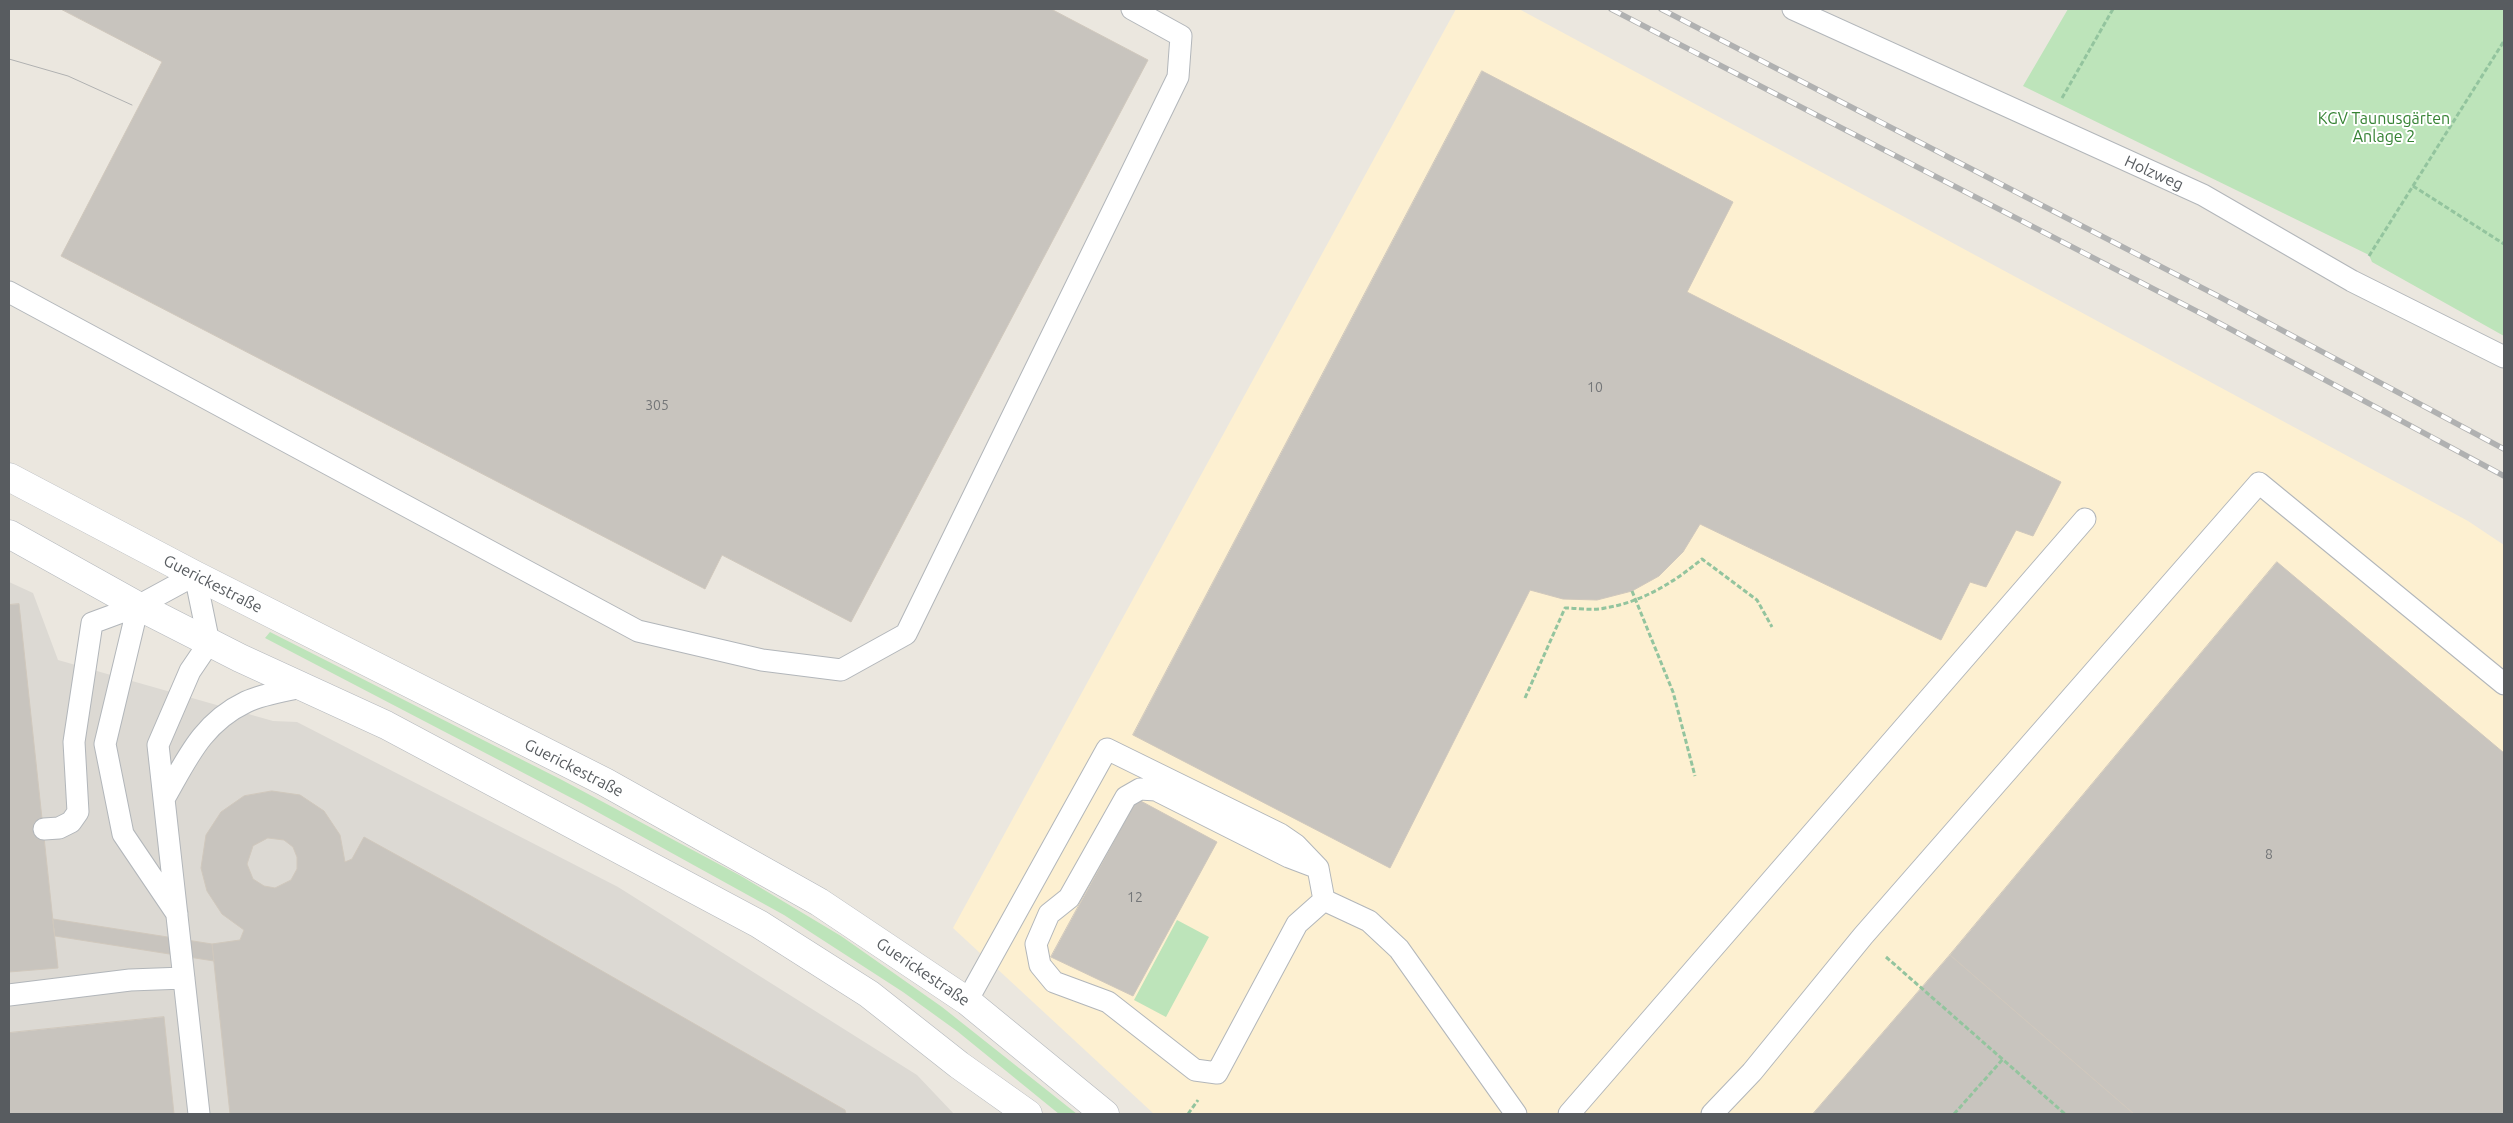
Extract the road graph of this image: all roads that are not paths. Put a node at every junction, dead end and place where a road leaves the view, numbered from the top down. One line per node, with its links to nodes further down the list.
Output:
1 (1132, 9): 3 (lane)
2 (1793, 9): 4 (lane, Holzweg)
3 (9, 292)
4 (2504, 357)
5 (9, 477): 8 (main road, Guerickestraße)
6 (2085, 518): 25 (lane)
7 (9, 534): 9 (main road)
8 (195, 575): 9 (lane); 10 (lane); 20 (main road, Guerickestraße)
9 (138, 606): 10 (main road); 14 (lane); 17 (lane)
10 (209, 643): 12 (main road); 13 (lane)
11 (2504, 684): 26 (lane)
12 (302, 686): 13 (lane); 22 (main road)
13 (164, 799): 17 (lane)
14 (44, 830)
15 (1318, 868): 16 (lane); 16 (lane); 20 (lane)
16 (1324, 900): 24 (lane)
17 (177, 914): 18 (lane)
18 (184, 978): 19 (lane); 21 (lane)
19 (9, 995)
20 (967, 1001): 23 (main road, Guerickestraße)
21 (199, 1114)
22 (1028, 1114)
23 (1105, 1114)
24 (1516, 1114)
25 (1569, 1114)
26 (1712, 1114)

